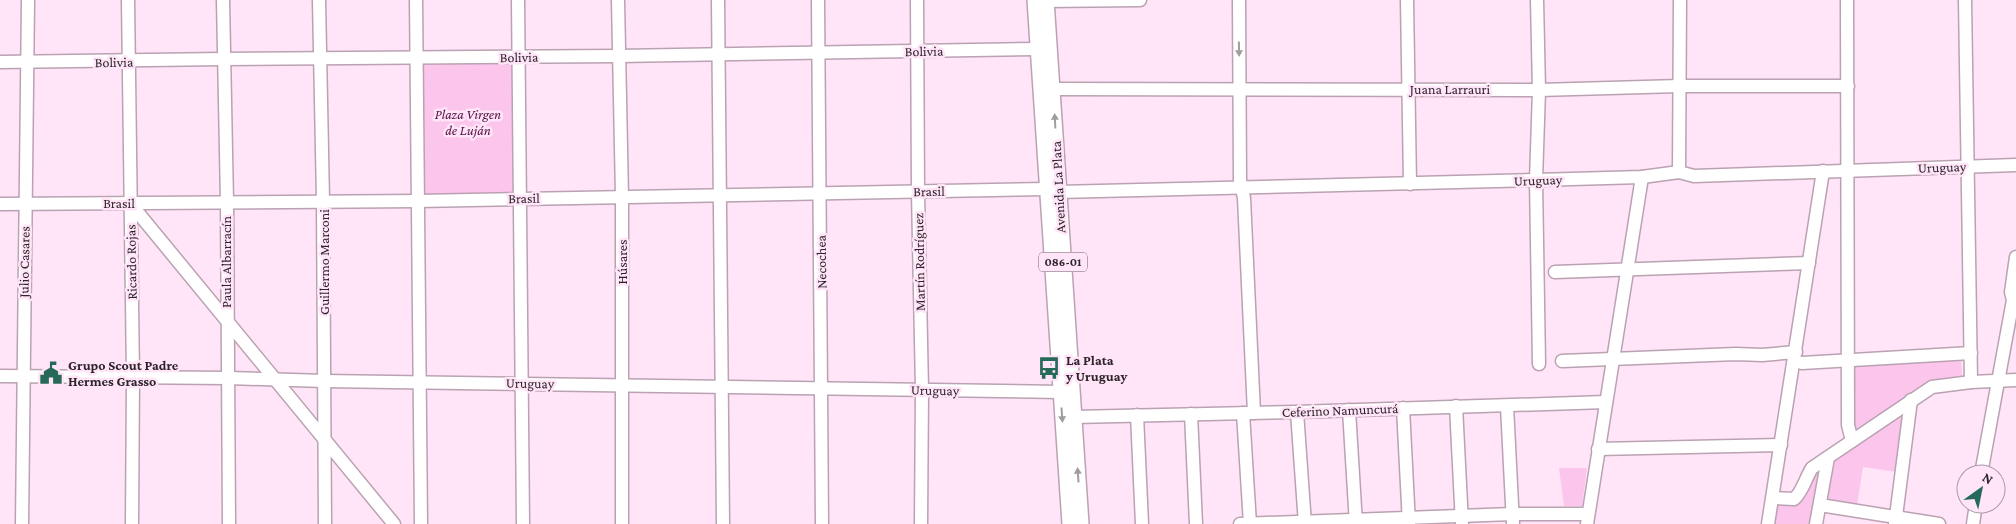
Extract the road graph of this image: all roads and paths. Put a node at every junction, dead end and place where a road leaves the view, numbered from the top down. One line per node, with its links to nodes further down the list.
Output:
1 (28, 0): 29 (street, Julio Casares)
2 (128, 0): 30 (street, Ricardo Rojas)
3 (222, 0): 26 (street, Paula Albarracín)
4 (319, 0): 27 (street, Guillermo Marconi)
5 (416, 0): 25 (street)
6 (518, 0): 24 (street)
7 (618, 0): 23 (street, Húsares)
8 (718, 0): 22 (street)
9 (818, 0): 21 (street, Necochea)
10 (917, 0): 20 (street, Martín Rodríguez)
11 (1042, 0): 12 (street); 19 (main road, Avenida La Plata / 086-01); 34 (main road, Avenida La Plata / 086-01)
12 (1140, 0)
13 (1239, 0): 35 (street, one-way to 35)
14 (1407, 0): 33 (street)
15 (1537, 0): 36 (street)
16 (1680, 0): 31 (street)
17 (1847, 0): 32 (street)
18 (1965, 0): 38 (street)
19 (1038, 49): 20 (street, Bolivia); 46 (main road, Avenida La Plata / 086-01)
20 (918, 51): 21 (street, Bolivia); 47 (street, Martín Rodríguez)
21 (819, 52): 22 (street, Bolivia); 48 (street, Necochea)
22 (719, 54): 23 (street, Bolivia); 49 (street)
23 (619, 56): 24 (street, Bolivia); 50 (street, Húsares)
24 (519, 57): 25 (street, Bolivia); 51 (street)
25 (417, 58): 27 (street, Bolivia); 52 (street)
26 (223, 59): 27 (street, Bolivia); 30 (street, Bolivia); 54 (street, Paula Albarracín)
27 (320, 59): 53 (street, Guillermo Marconi)
28 (0, 62): 29 (street, Bolivia)
29 (27, 62): 30 (street, Bolivia); 57 (street, Julio Casares)
30 (128, 62): 55 (street, Ricardo Rojas)
31 (1679, 86): 32 (street, Juana Larrauri); 36 (street, Juana Larrauri); 41 (street)
32 (1848, 86): 39 (street)
33 (1408, 88): 35 (street, Juana Larrauri); 36 (street, Juana Larrauri); 44 (street)
34 (1053, 89): 35 (street, Juana Larrauri); 46 (main road, Avenida La Plata / 086-01, one-way to 34)
35 (1240, 90): 45 (street)
36 (1538, 90): 43 (street)
37 (2016, 165): 38 (street, Uruguay)
38 (1967, 166): 39 (street, Uruguay); 64 (street)
39 (1849, 170): 40 (street, Uruguay); 67 (street)
40 (1823, 171): 41 (street, Uruguay); 59 (street)
41 (1679, 172): 42 (street, Uruguay)
42 (1642, 177): 43 (street, Uruguay); 60 (street)
43 (1536, 180): 44 (street, Uruguay); 69 (street)
44 (1410, 184): 45 (street, Uruguay)
45 (1241, 188): 46 (street, Uruguay); 93 (street)
46 (1053, 190): 47 (street, Brasil); 85 (main road, Avenida La Plata / 086-01); 96 (main road, Avenida La Plata / 086-01)
47 (918, 192): 48 (street, Brasil); 84 (street, Martín Rodríguez)
48 (820, 193): 49 (street, Brasil); 83 (street, Necochea)
49 (720, 195): 50 (street, Brasil); 82 (street)
50 (622, 197): 51 (street, Brasil); 81 (street, Húsares)
51 (519, 198): 52 (street, Brasil); 80 (street)
52 (418, 200): 53 (street, Brasil); 77 (street)
53 (323, 201): 54 (street, Brasil); 76 (street, Guillermo Marconi)
54 (227, 202): 55 (street, Brasil); 63 (street, Paula Albarracín)
55 (130, 203): 57 (street, Brasil); 63 (street); 72 (street, Ricardo Rojas)
56 (0, 204): 57 (street, Brasil)
57 (26, 204): 71 (street, Julio Casares)
58 (2016, 256): 62 (street)
59 (1809, 263): 60 (street); 65 (street)
60 (1626, 268): 61 (street); 66 (street)
61 (1555, 272)
62 (2014, 301): 79 (street)
63 (226, 321): 73 (street, Paula Albarracín); 74 (street)
64 (1971, 353): 67 (street); 78 (street)
65 (1795, 357): 66 (street); 67 (street); 99 (street)
66 (1612, 359): 68 (street); 87 (street)
67 (1848, 359): 98 (street)
68 (1562, 361)
69 (1540, 364)
70 (0, 376): 71 (street, Uruguay)
71 (23, 376): 72 (street, Uruguay); 112 (street, Julio Casares)
72 (133, 377): 73 (street, Uruguay); 113 (street, Ricardo Rojas)
73 (228, 378): 74 (street, Uruguay); 114 (street, Paula Albarracín)
74 (275, 379): 76 (street, Uruguay); 97 (street)
75 (2016, 380): 79 (street)
76 (324, 381): 77 (street, Uruguay); 97 (street, Guillermo Marconi)
77 (420, 382): 80 (street, Uruguay); 117 (street)
78 (1971, 382): 79 (street); 86 (street)
79 (1997, 382): 102 (street)
80 (522, 383): 81 (street, Uruguay); 118 (street)
81 (622, 384): 82 (street, Uruguay); 119 (street, Húsares)
82 (722, 386): 83 (street, Uruguay); 120 (street)
83 (822, 388): 84 (street, Uruguay); 121 (street, Necochea)
84 (922, 390): 85 (street, Uruguay); 122 (street, Martín Rodríguez)
85 (1061, 392): 123 (main road, Avenida La Plata / 086-01, one-way to 123)
86 (1911, 400): 98 (street); 109 (street)
87 (1606, 402): 89 (street, Ceferino Namuncurá); 100 (street)
88 (1456, 406): 89 (street, Ceferino Namuncurá); 90 (street, Ceferino Namuncurá); 108 (street)
89 (1507, 406): 105 (street)
90 (1403, 408): 91 (street, Ceferino Namuncurá); 107 (street)
91 (1349, 410): 92 (street, Ceferino Namuncurá); 110 (street)
92 (1297, 412): 93 (street, Ceferino Namuncurá); 111 (street)
93 (1249, 413): 94 (street, Ceferino Namuncurá); 128 (street)
94 (1191, 414): 95 (street, Ceferino Namuncurá); 126 (street)
95 (1137, 415): 96 (street, Ceferino Namuncurá); 125 (street)
96 (1074, 417): 124 (main road, Avenida La Plata / 086-01, one-way to 96)
97 (324, 440): 115 (street, Guillermo Marconi); 116 (street)
98 (1852, 441): 101 (street)
99 (1781, 445): 100 (street); 103 (street)
100 (1598, 449): 106 (street)
101 (1828, 458): 103 (street); 104 (street)
102 (1983, 464)
103 (1773, 498): 129 (street)
104 (1820, 505): 109 (street); 130 (street)
105 (1513, 519): 106 (street); 108 (street)
106 (1587, 519)
107 (1408, 520): 108 (street); 110 (street)
108 (1462, 520)
109 (1896, 520): 131 (street)
110 (1355, 521): 111 (street)
111 (1304, 522): 128 (street)
112 (22, 524)
113 (132, 524)
114 (229, 524)
115 (325, 524)
116 (394, 524)
117 (421, 524)
118 (523, 524)
119 (622, 524)
120 (723, 524)
121 (822, 524)
122 (922, 524)
123 (1070, 524)
124 (1081, 524)
125 (1142, 524)
126 (1196, 524)
127 (1240, 524): 128 (street)
128 (1250, 524)
129 (1768, 524)
130 (1816, 524)
131 (1939, 524)

